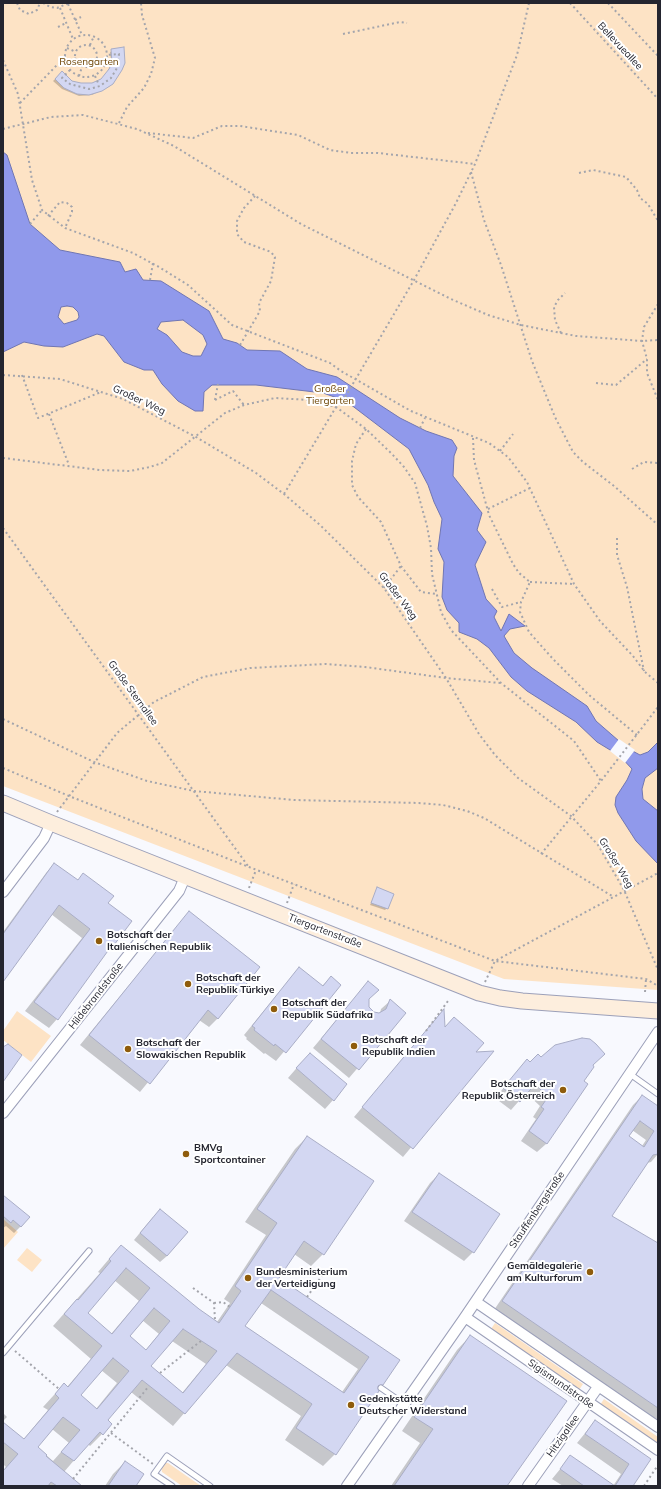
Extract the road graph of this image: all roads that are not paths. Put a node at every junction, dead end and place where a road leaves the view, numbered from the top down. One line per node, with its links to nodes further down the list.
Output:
1 (3, 803): 2 (main road, Tiergartenstraße)
2 (52, 820): 3 (main road, Tiergartenstraße); 4 (street)
3 (185, 877): 5 (main road, Tiergartenstraße); 9 (street, Hildebrandstraße)
4 (3, 892)
5 (658, 1011)
6 (658, 1032): 7 (street, Stauffenbergstraße)
7 (630, 1074): 8 (lane); 11 (street, Stauffenbergstraße)
8 (658, 1094)
9 (3, 1113)
10 (89, 1251): 13 (lane)
11 (476, 1302): 12 (street, Stauffenbergstraße); 14 (street, Sigismundstraße)
12 (465, 1317): 16 (street, Sigismundstraße); 17 (street, Stauffenbergstraße)
13 (3, 1353)
14 (598, 1387): 16 (street, Hitzigallee); 18 (street, Sigismundstraße)
15 (381, 1388): 17 (lane)
16 (587, 1402): 19 (street, Sigismundstraße); 23 (street, Hitzigallee)
17 (404, 1404): 22 (street, Stauffenbergstraße)
18 (658, 1427)
19 (658, 1450)
20 (172, 1486): 21 (lane)
21 (210, 1486)
22 (347, 1486)
23 (528, 1486)

